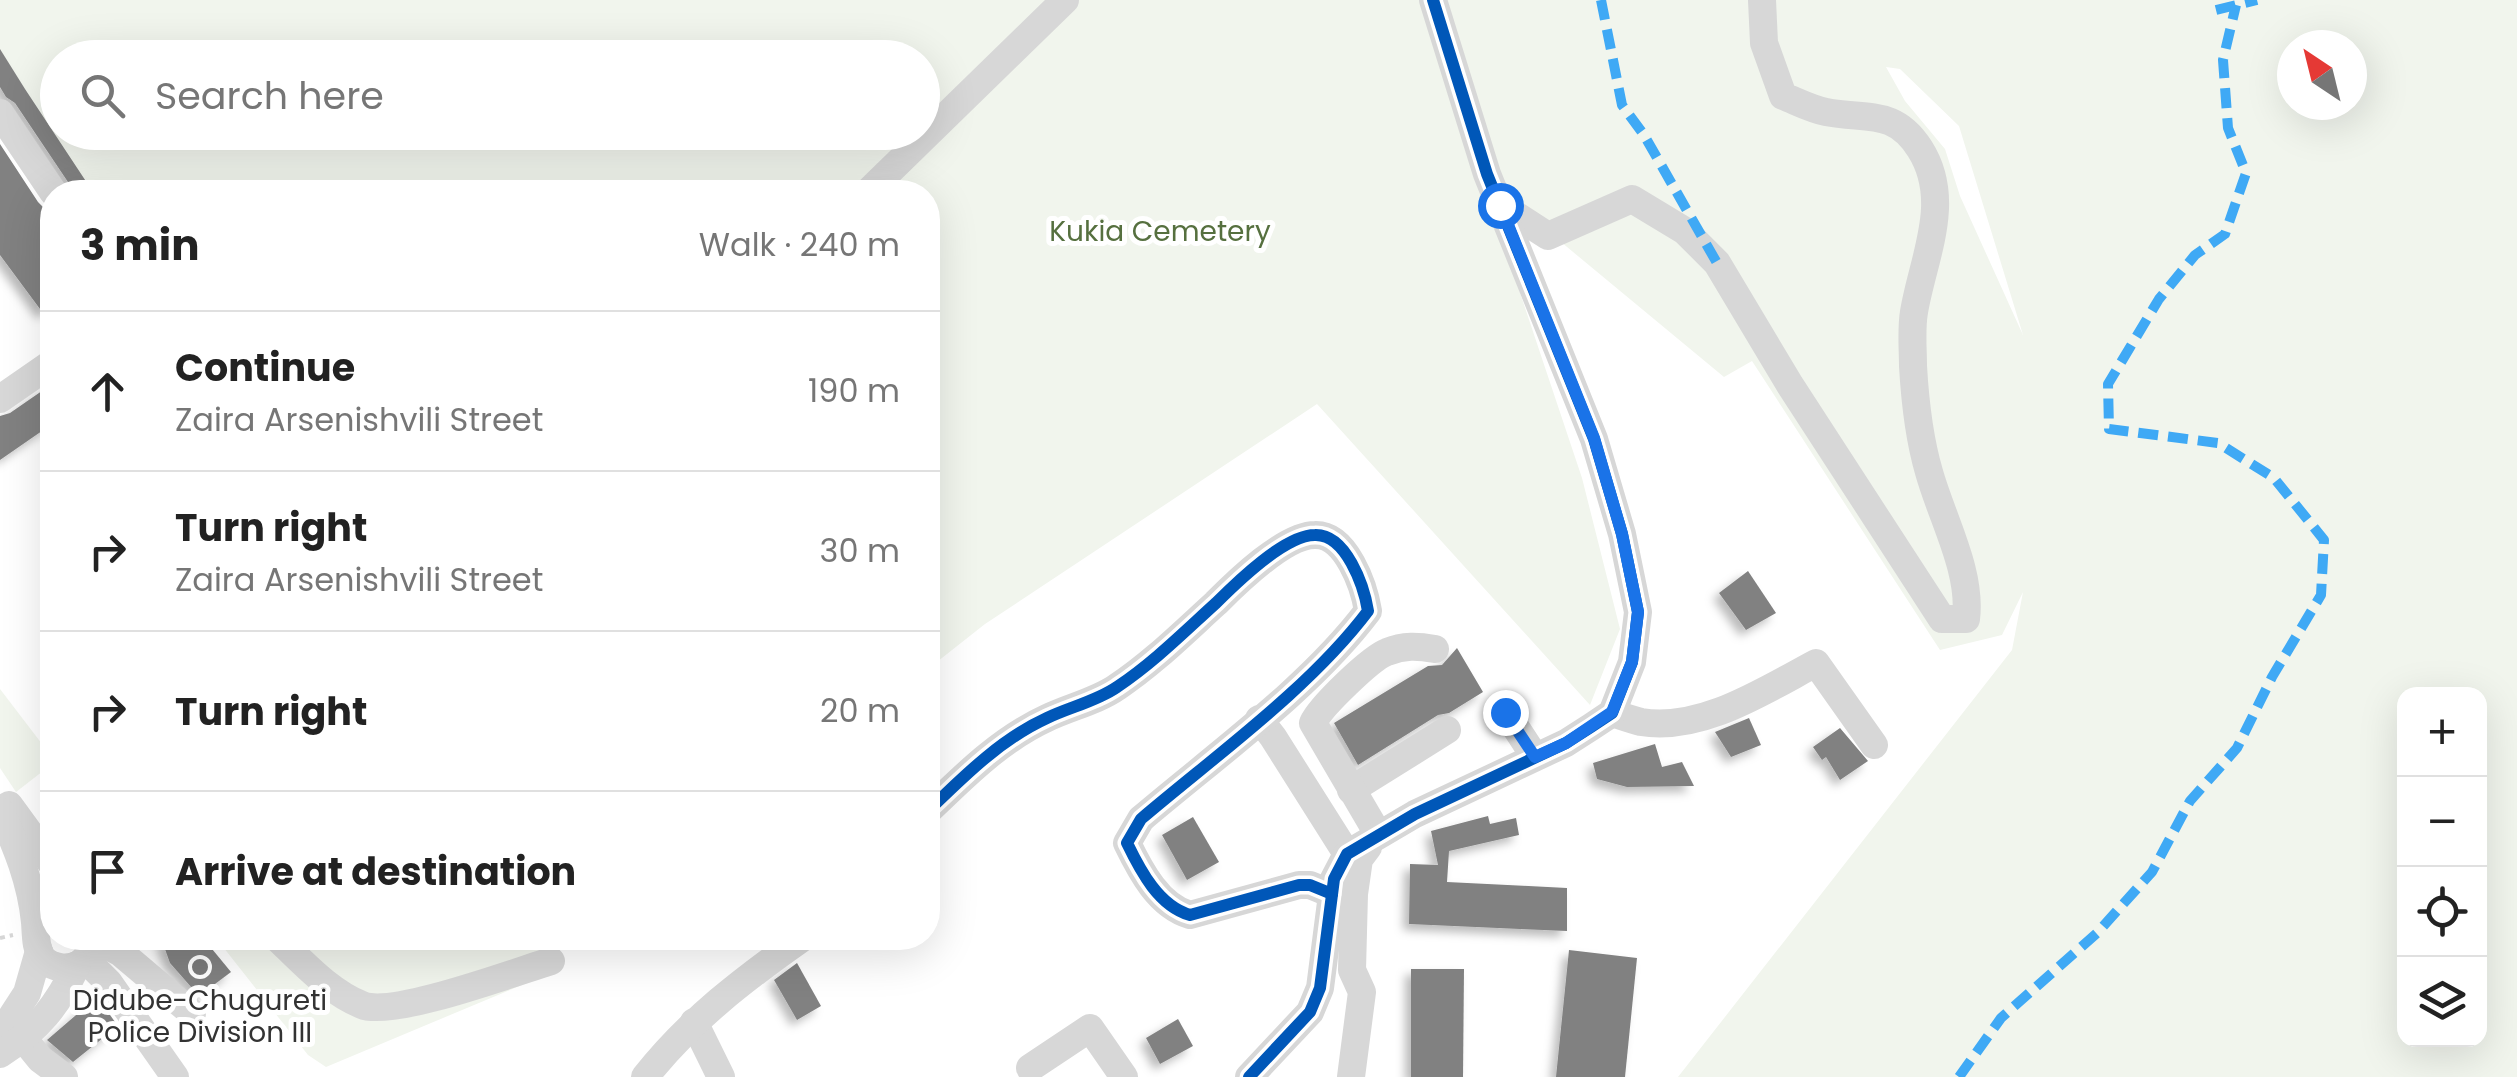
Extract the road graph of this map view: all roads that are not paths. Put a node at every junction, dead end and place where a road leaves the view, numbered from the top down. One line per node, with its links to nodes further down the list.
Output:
1 (1065, 0): 5 (street)
2 (1433, 0): 9 (street)
3 (1762, 0): 9 (street)
4 (0, 113): 7 (street)
5 (940, 122)
6 (911, 150): 8 (street)
7 (45, 180)
8 (880, 180)
9 (1500, 205): 14 (street)
10 (40, 372): 11 (street)
11 (0, 400)
12 (1434, 649): 19 (street)
13 (1505, 712): 18 (street)
14 (1612, 712): 17 (street); 18 (street)
15 (1259, 719): 21 (street); 25 (street); 26 (street)
16 (1447, 730): 19 (street)
17 (1874, 745)
18 (1535, 757): 23 (street)
19 (1351, 790): 23 (street)
20 (0, 796): 24 (street)
21 (940, 799)
22 (0, 811): 27 (street)
23 (1378, 834): 25 (street); 26 (street)
24 (40, 847)
25 (1347, 854): 26 (street)
26 (1343, 894): 42 (street); 43 (street)
27 (35, 935): 35 (street)
28 (41, 950): 29 (street)
29 (87, 950): 33 (street); 35 (street); 38 (street)
30 (290, 950): 32 (street)
31 (785, 950): 34 (street)
32 (551, 961)
33 (192, 1013)
34 (694, 1022): 39 (street); 40 (street)
35 (8, 1042): 37 (street)
36 (1030, 1068): 41 (street)
37 (64, 1077)
38 (175, 1077)
39 (645, 1077)
40 (721, 1077)
41 (1124, 1077)
42 (1249, 1077)
43 (1350, 1077)

